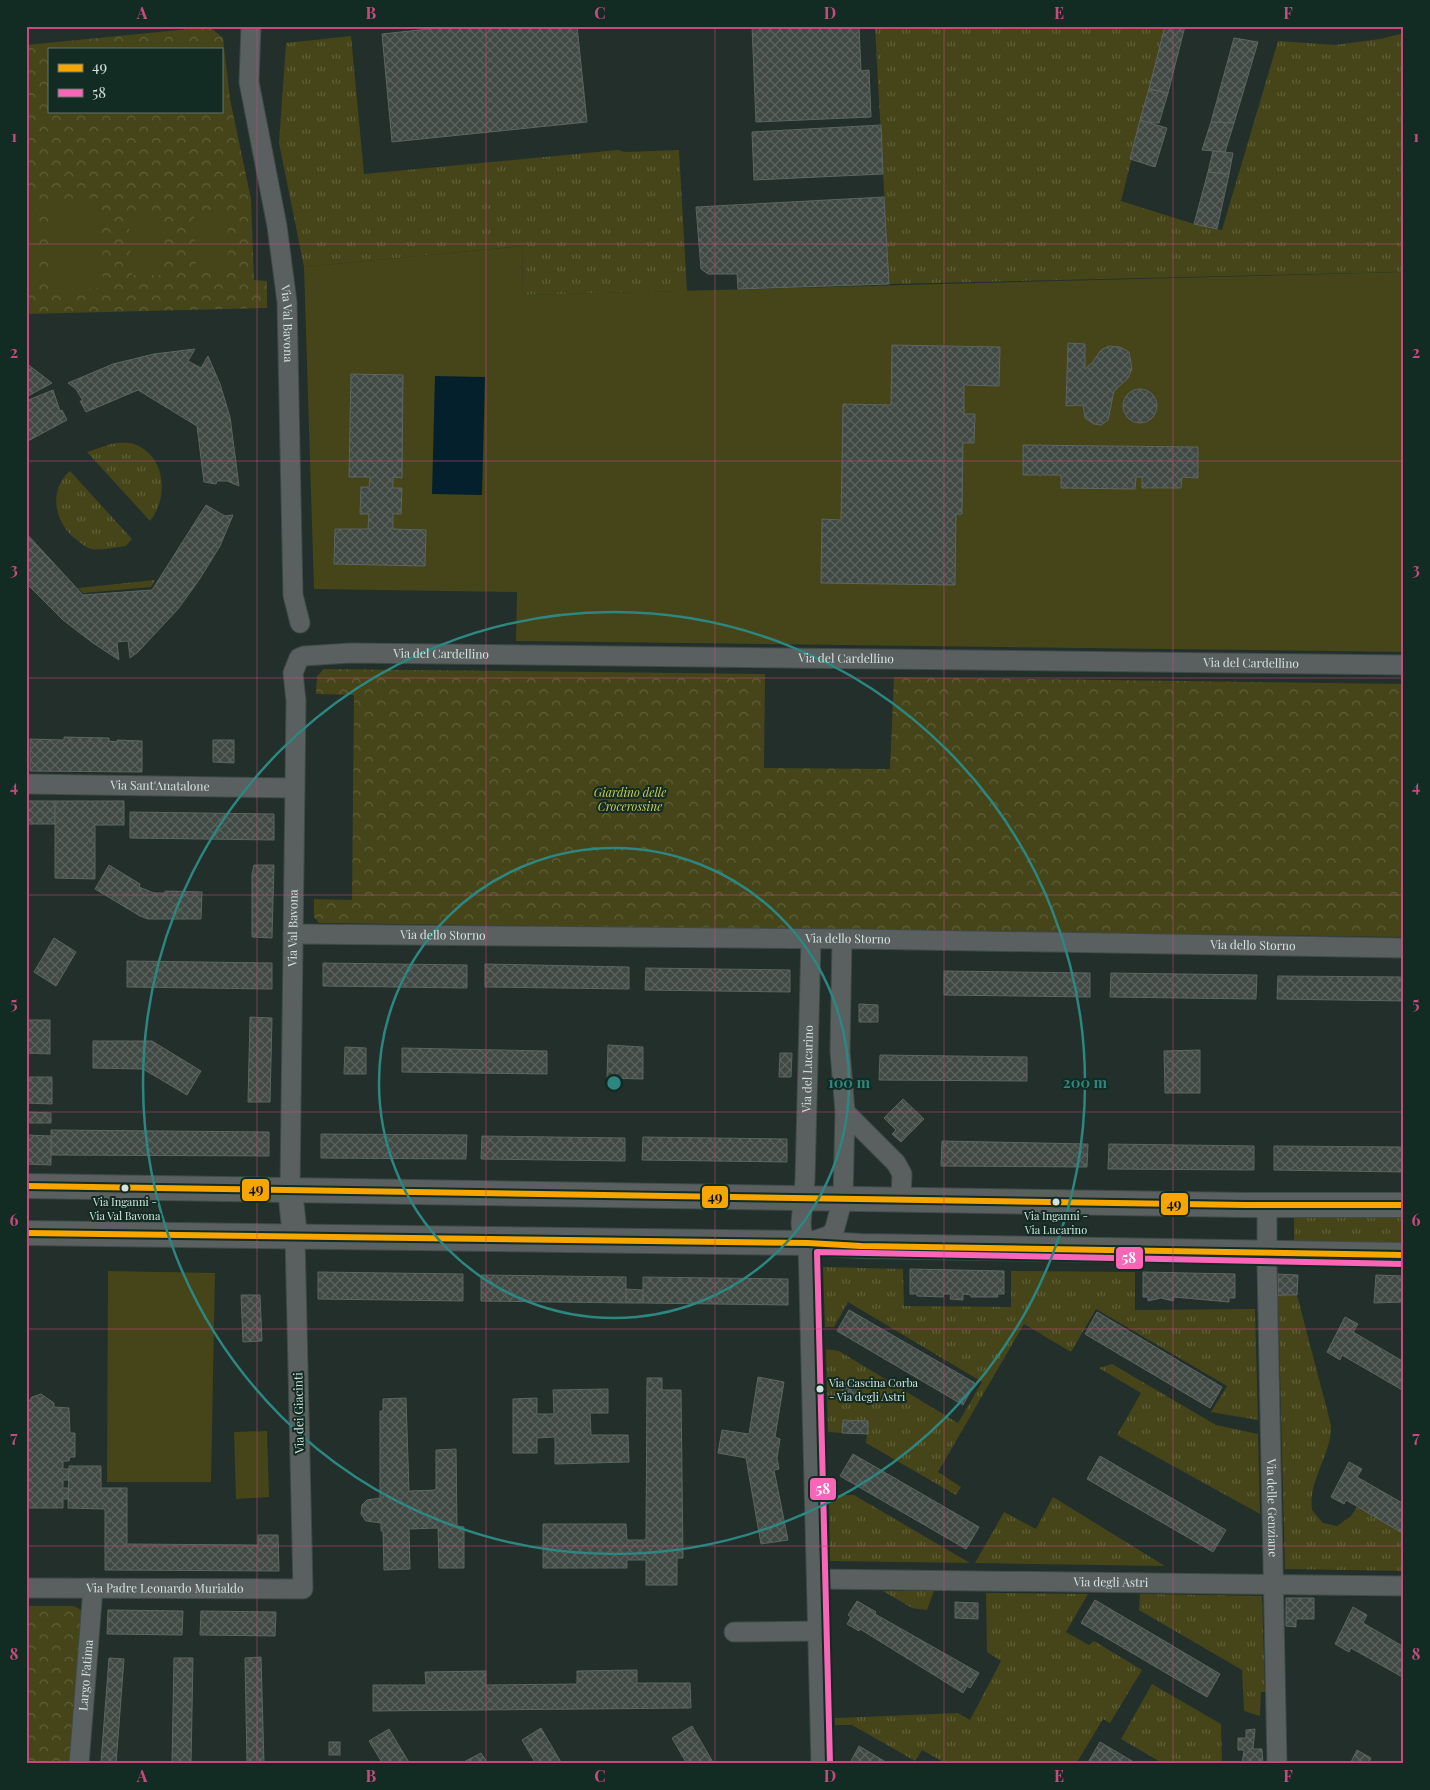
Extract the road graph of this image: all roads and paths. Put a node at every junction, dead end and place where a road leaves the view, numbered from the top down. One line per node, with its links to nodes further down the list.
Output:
1 (251, 26): 2 (street, Via Val Bavona)
2 (300, 623)
3 (295, 665): 4 (street, Via del Cardellino); 6 (street, Via Val Bavona)
4 (1404, 665)
5 (26, 784): 6 (street, Via Sant'Anatalone)
6 (294, 788): 7 (street, Via Val Bavona)
7 (293, 934): 8 (street, Via dello Storno); 13 (street, Via Val Bavona)
8 (811, 939): 9 (street, Via dello Storno); 14 (street, Via del Lucarino)
9 (842, 939): 10 (street, Via dello Storno); 11 (street)
10 (1404, 948)
11 (844, 1112): 15 (street); 16 (street)
12 (26, 1186): 13 (street)
13 (290, 1190): 14 (street); 20 (street)
14 (804, 1198): 15 (street); 21 (street, Via del Lucarino)
15 (843, 1198): 16 (street); 21 (street)
16 (901, 1198): 17 (street)
17 (1268, 1203): 18 (street); 22 (street, Via delle Genziane)
18 (1404, 1205)
19 (26, 1233): 20 (street)
20 (295, 1236): 21 (street); 29 (street, Via dei Giacinti)
21 (808, 1242): 22 (street); 24 (street, Via del Lucarino)
22 (1267, 1253): 23 (street); 25 (street, Via delle Genziane)
23 (1404, 1255)
24 (817, 1578): 25 (street, Via degli Astri); 30 (street, Via del Lucarino)
25 (1274, 1584): 26 (street, Via degli Astri); 34 (street, Via delle Genziane)
26 (1404, 1586)
27 (26, 1588): 28 (street, Via Padre Leonardo Murialdo)
28 (93, 1588): 29 (street, Via Padre Leonardo Murialdo); 32 (street, Largo Fatima)
29 (303, 1589)
30 (818, 1631): 31 (street); 33 (street, Via del Lucarino)
31 (734, 1632)
32 (80, 1764)
33 (821, 1764)
34 (1277, 1764)

